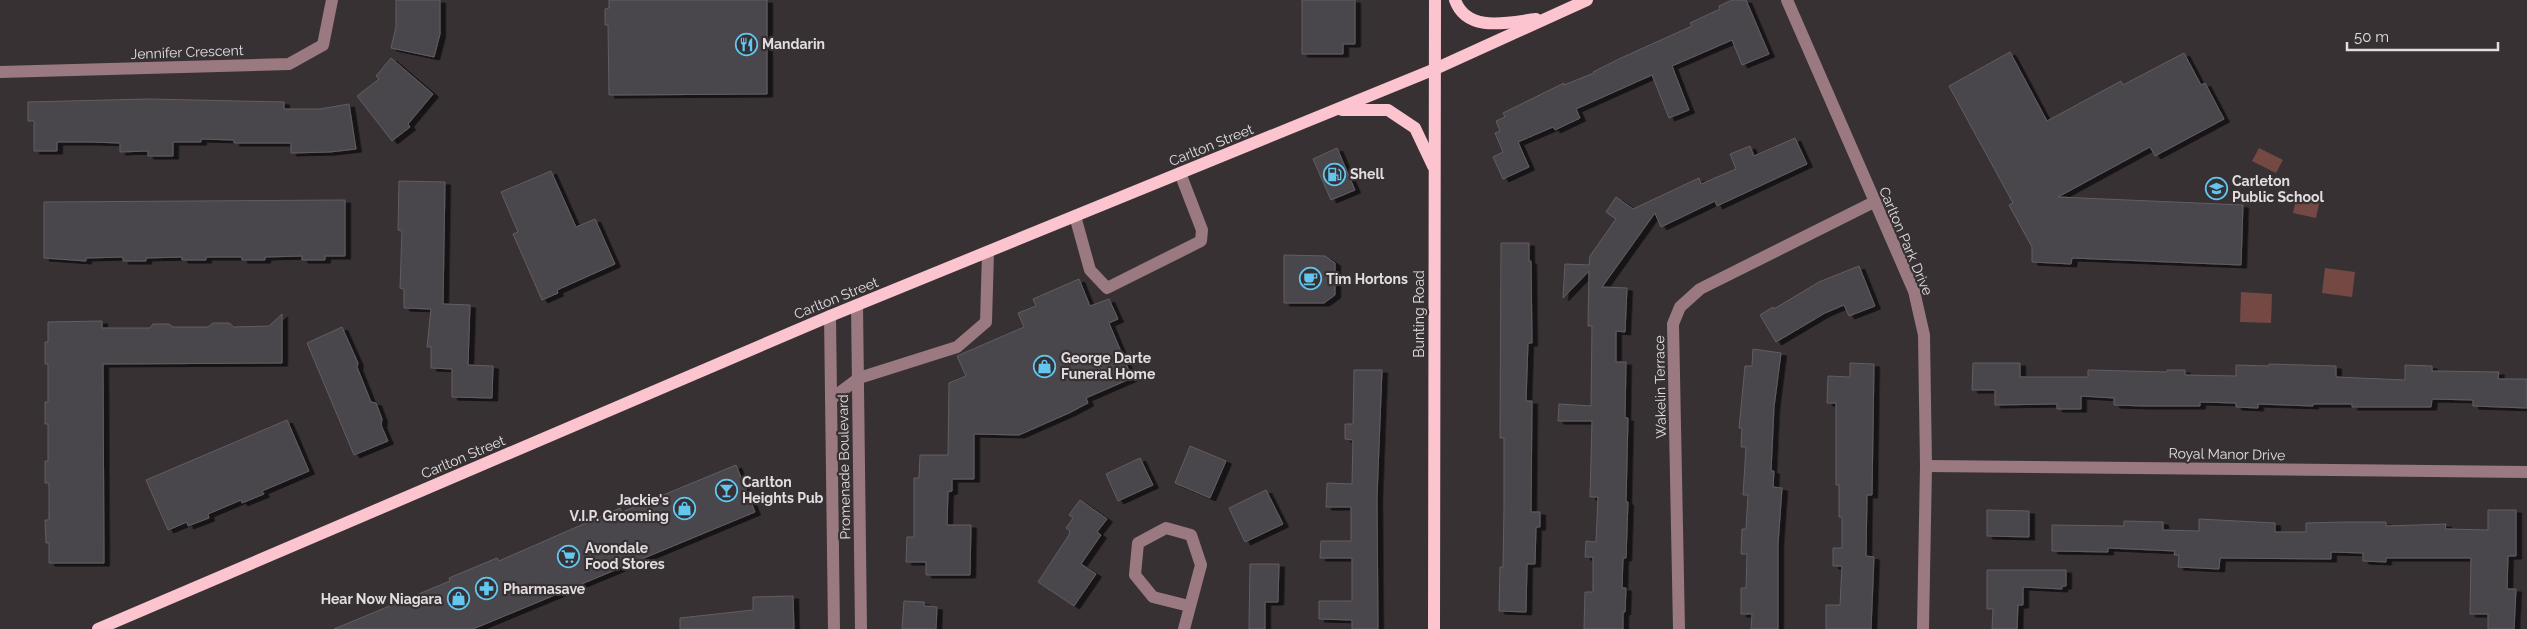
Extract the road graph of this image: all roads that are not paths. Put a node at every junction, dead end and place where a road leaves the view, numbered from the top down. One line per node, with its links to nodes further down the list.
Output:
1 (332, 0): 8 (street, Jennifer Crescent)
2 (1435, 0): 7 (main road, Bunting Road)
3 (1455, 0): 6 (main road)
4 (1587, 0): 6 (main road, Carlton Street)
5 (1787, 0): 12 (street, Carlton Park Drive)
6 (1549, 17): 7 (main road, Carlton Street)
7 (1435, 69): 9 (main road, Carlton Street); 10 (main road, Bunting Road)
8 (0, 72)
9 (1336, 110): 10 (main road); 11 (main road, Carlton Street)
10 (1435, 171): 26 (main road, Bunting Road)
11 (1180, 173): 13 (main road, Carlton Street); 13 (street)
12 (1874, 202): 19 (street, Carlton Park Drive); 27 (street, Wakelin Terrace)
13 (1075, 216): 14 (main road, Carlton Street)
14 (988, 252): 15 (main road, Carlton Street); 17 (street)
15 (857, 305): 16 (main road, Carlton Street); 17 (street, Promenade Boulevard)
16 (830, 316): 18 (street, Promenade Boulevard); 22 (main road, Carlton Street)
17 (858, 379): 18 (street); 24 (street, Promenade Boulevard)
18 (831, 399): 23 (street, Promenade Boulevard)
19 (1926, 466): 20 (street, Royal Manor Drive); 28 (street, Carlton Park Drive)
20 (2527, 472)
21 (1189, 606): 21 (street); 25 (street)
22 (98, 629)
23 (834, 629)
24 (861, 629)
25 (1184, 629)
26 (1434, 629)
27 (1679, 629)
28 (1923, 629)

